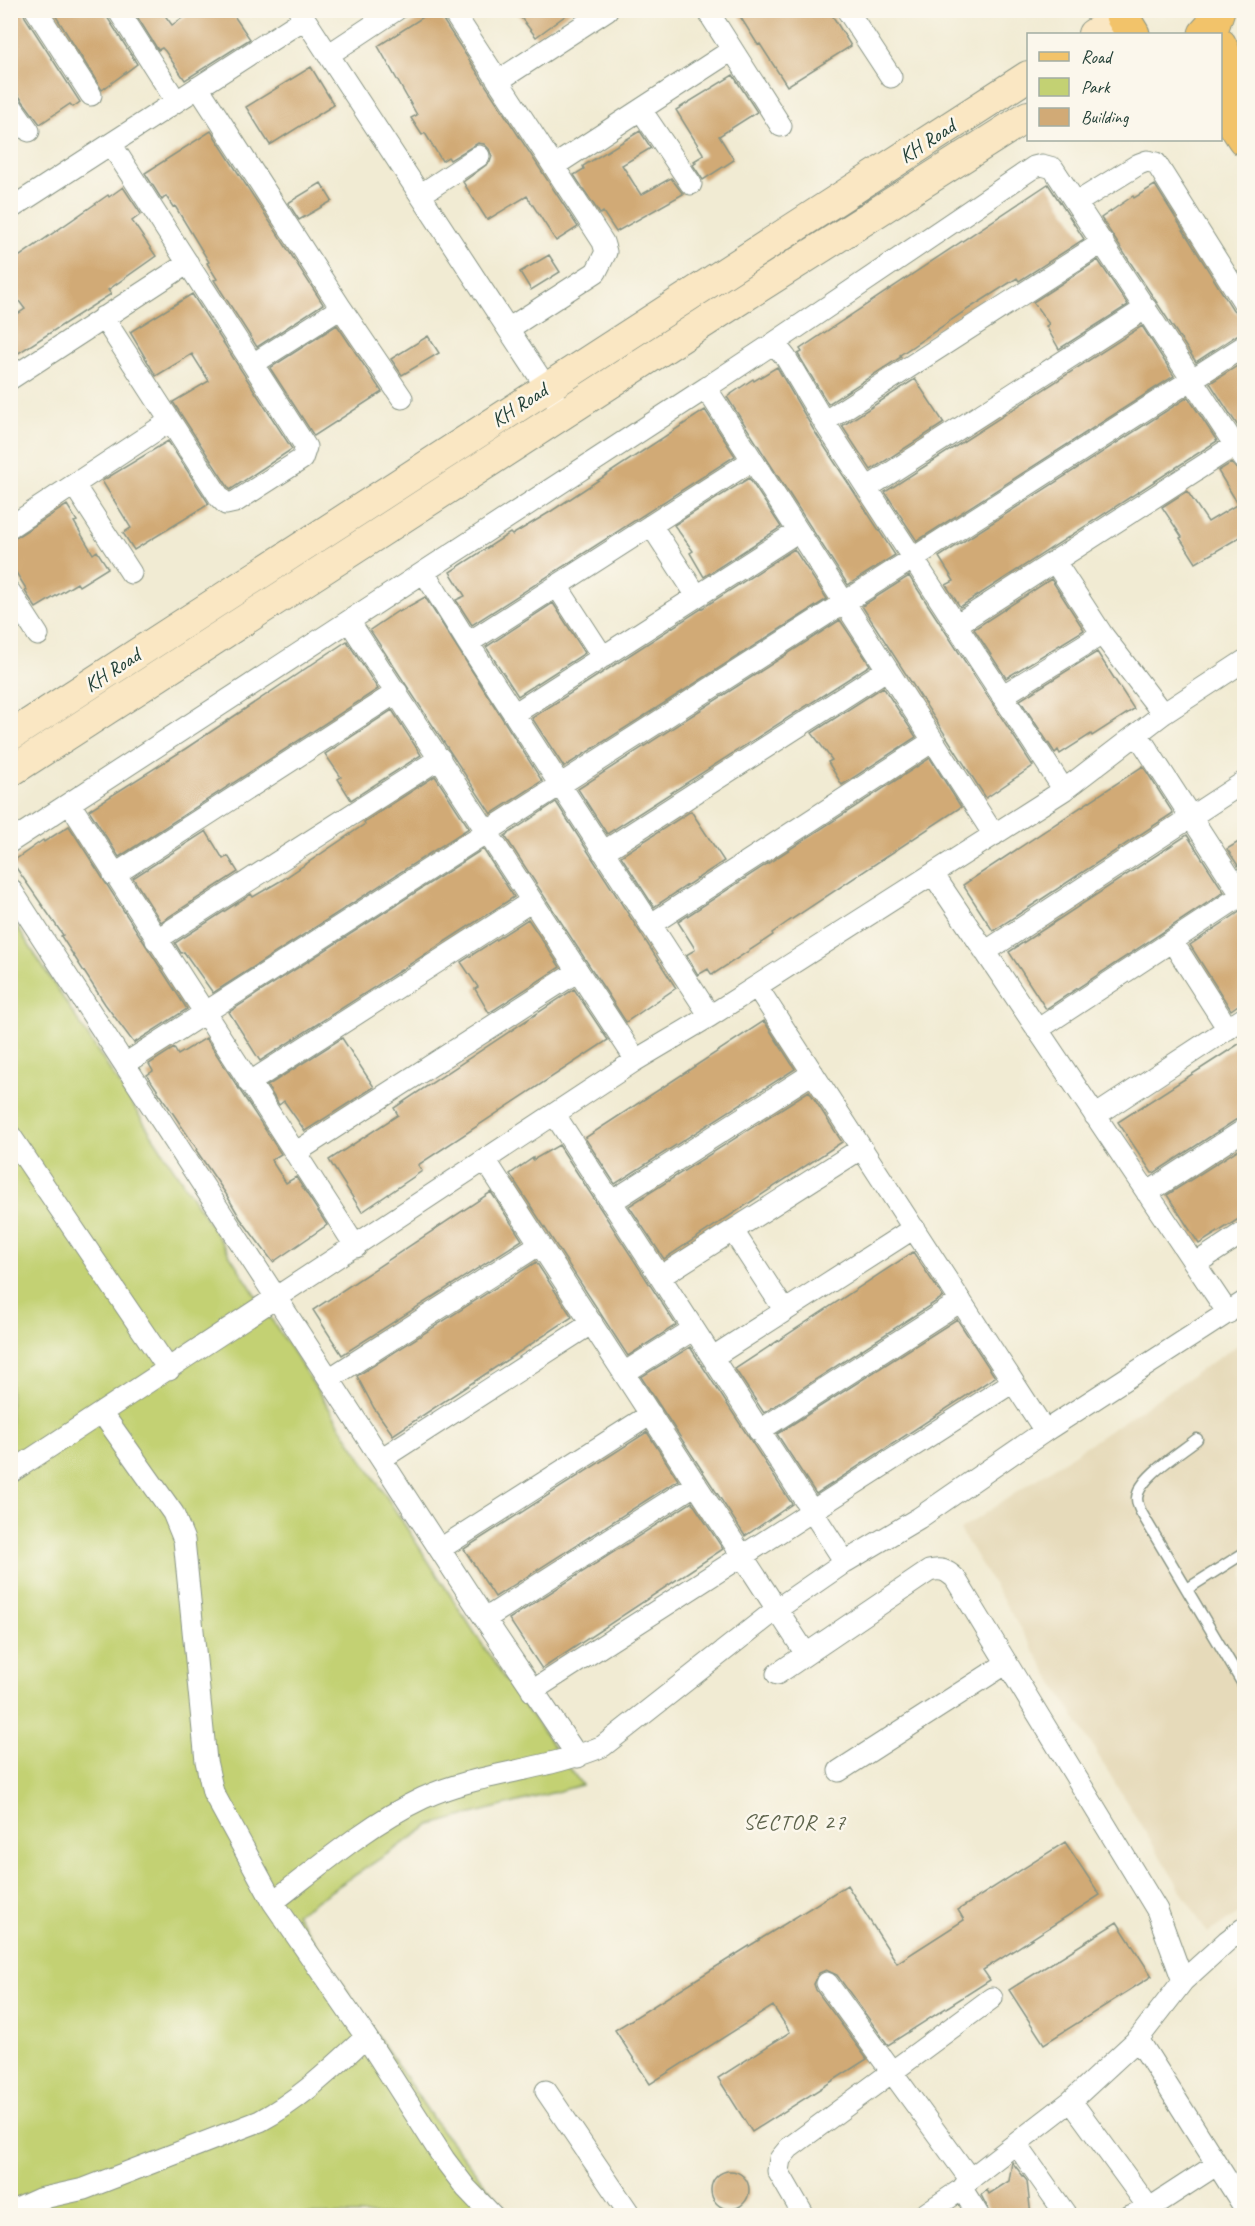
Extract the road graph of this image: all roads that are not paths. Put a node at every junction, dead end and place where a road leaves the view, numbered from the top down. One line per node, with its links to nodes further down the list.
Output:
1 (36, 10): 18 (street)
2 (118, 10): 20 (street)
3 (396, 10): 13 (street)
4 (452, 10): 16 (street)
5 (607, 10): 16 (street)
6 (707, 10): 12 (street)
7 (847, 10): 14 (street)
8 (302, 15): 13 (street); 17 (street)
9 (1126, 20): 10 (main road)
10 (1095, 33)
11 (1222, 46): 19 (main road)
12 (732, 50): 23 (street); 25 (street)
13 (328, 55): 32 (street)
14 (891, 77)
15 (1027, 77): 47 (main road, KH Road)
16 (498, 81): 30 (street)
17 (198, 87): 20 (street); 38 (street)
18 (91, 95)
19 (1245, 99)
20 (177, 101): 28 (street)
21 (10, 104): 26 (street)
22 (1222, 104): 27 (main road)
23 (640, 110): 30 (street); 31 (street)
24 (1027, 117): 50 (main road, KH Road)
25 (781, 126)
26 (29, 132)
27 (1245, 139)
28 (111, 144): 34 (street); 36 (street)
29 (479, 156): 32 (street)
30 (554, 166): 41 (street)
31 (691, 184)
32 (420, 195): 41 (street)
33 (1076, 202): 35 (street); 37 (street); 42 (street)
34 (10, 209)
35 (1103, 242): 39 (street); 52 (street)
36 (188, 262): 40 (street); 44 (street)
37 (1245, 303)
38 (341, 308): 44 (street); 49 (street)
39 (1146, 308): 46 (street); 56 (street)
40 (103, 317): 45 (street); 51 (street)
41 (508, 329): 47 (street)
42 (774, 343): 48 (street); 52 (street)
43 (1245, 346): 46 (street)
44 (253, 364): 51 (street)
45 (10, 379)
46 (1192, 379): 53 (street); 60 (street)
47 (546, 388): 50 (street); 81 (main road, KH Road)
48 (705, 388): 54 (street); 62 (street)
49 (402, 398)
50 (563, 413): 84 (main road, KH Road)
51 (170, 422): 55 (street)
52 (824, 422): 56 (street)
53 (1240, 452): 61 (street)
54 (751, 461): 57 (street); 59 (street)
55 (74, 485): 58 (street); 63 (street)
56 (867, 488): 60 (street)
57 (651, 525): 64 (street); 66 (street)
58 (10, 527)
59 (797, 532): 66 (street); 67 (street)
60 (913, 558): 67 (street); 69 (street)
61 (1055, 561): 69 (street); 70 (street)
62 (424, 572): 68 (street); 72 (street)
63 (131, 573)
64 (557, 586): 72 (street); 73 (street)
65 (10, 592): 71 (street)
66 (697, 596): 73 (street)
67 (843, 603): 75 (street); 86 (street)
68 (349, 621): 76 (street); 88 (street)
69 (956, 625): 77 (street)
70 (1102, 634): 77 (street); 79 (street)
71 (38, 635)
72 (468, 643): 78 (street)
73 (603, 657): 78 (street)
74 (1245, 661): 79 (street)
75 (886, 670): 82 (street); 93 (street)
76 (397, 692): 83 (street); 95 (street)
77 (1002, 696): 87 (street)
78 (514, 714): 86 (street)
79 (1164, 714): 80 (street)
80 (1138, 735): 87 (street); 89 (street)
81 (10, 736)
82 (933, 741): 91 (street); 99 (street)
83 (440, 758): 90 (street); 100 (street)
84 (10, 772)
85 (1245, 782): 89 (street)
86 (560, 785): 90 (street); 93 (street)
87 (1064, 790): 91 (street)
88 (70, 804): 92 (street); 95 (street)
89 (1191, 818): 97 (street); 102 (street)
90 (488, 832): 98 (street); 105 (street)
91 (994, 835): 94 (street)
92 (10, 842)
93 (603, 852): 99 (street)
94 (933, 874): 102 (street); 104 (street)
95 (114, 875): 100 (street)
96 (10, 888): 110 (street)
97 (1243, 897): 101 (street)
98 (532, 901): 103 (street); 112 (street)
99 (650, 925): 106 (street)
100 (156, 940): 105 (street)
101 (1172, 941): 107 (street); 108 (street)
102 (985, 952): 108 (street)
103 (578, 971): 109 (street); 118 (street)
104 (756, 987): 106 (street); 111 (street)
105 (204, 1013): 110 (street); 112 (street)
106 (710, 1016): 109 (street)
107 (1236, 1024): 114 (street)
108 (1037, 1030): 114 (street)
109 (636, 1060): 113 (street)
110 (125, 1064): 129 (street)
111 (813, 1073): 117 (street); 121 (street)
112 (249, 1083): 118 (street)
113 (555, 1115): 119 (street); 121 (street)
114 (1095, 1116): 120 (street)
115 (1245, 1130): 120 (street)
116 (10, 1135): 136 (street)
117 (861, 1148): 122 (street); 123 (street)
118 (295, 1153): 126 (street)
119 (486, 1161): 125 (street); 126 (street)
120 (1147, 1193): 127 (street)
121 (612, 1202): 128 (street)
122 (914, 1228): 130 (street); 132 (street)
123 (733, 1231): 128 (street); 132 (street)
124 (1245, 1232): 127 (street)
125 (540, 1244): 133 (street); 138 (street)
126 (356, 1247): 129 (street)
127 (1195, 1264): 131 (street)
128 (660, 1277): 134 (street)
129 (277, 1299): 136 (street); 138 (street)
130 (961, 1301): 139 (street); 142 (street)
131 (1236, 1307): 143 (street)
132 (785, 1311): 135 (street)
133 (591, 1323): 137 (street); 145 (street)
134 (694, 1329): 135 (street); 137 (street)
135 (713, 1357): 142 (street)
136 (169, 1370): 140 (street)
137 (624, 1373): 141 (street)
138 (329, 1379): 145 (street)
139 (1013, 1382): 143 (street); 148 (street)
140 (102, 1413): 146 (street); 163 (street)
141 (651, 1414): 147 (street); 149 (street)
142 (759, 1431): 148 (street)
143 (1045, 1431): 152 (street)
144 (1197, 1440): 153 (lane)
145 (381, 1459): 149 (street)
146 (10, 1473)
147 (696, 1484): 151 (street); 155 (street)
148 (812, 1511): 151 (street); 152 (street)
149 (440, 1549): 155 (street)
150 (1245, 1554): 153 (lane)
151 (742, 1556): 154 (street); 160 (street)
152 (845, 1562): 154 (street)
153 (1187, 1589): 159 (lane)
154 (777, 1609): 156 (street); 161 (street)
155 (485, 1619): 160 (street)
156 (806, 1654): 157 (street); 158 (street)
157 (1007, 1664): 162 (street); 165 (street)
158 (777, 1674)
159 (1245, 1686)
160 (532, 1691): 161 (street)
161 (578, 1757): 163 (street)
162 (839, 1771)
163 (273, 1902): 168 (street)
164 (1245, 1928): 165 (street)
165 (1183, 1981): 169 (street)
166 (827, 1983): 170 (street)
167 (992, 1998): 170 (street)
168 (366, 2037): 177 (street); 179 (street)
169 (1138, 2039): 172 (street); 174 (street)
170 (892, 2073): 175 (street); 181 (street)
171 (546, 2091): 180 (street)
172 (1071, 2101): 173 (street); 178 (street)
173 (1017, 2145): 175 (street); 184 (street)
174 (1216, 2165): 176 (street); 178 (street)
175 (966, 2184): 182 (street); 183 (street)
176 (1245, 2207)
177 (10, 2212)
178 (1152, 2212): 185 (street)
179 (494, 2216)
180 (631, 2216)
181 (804, 2216)
182 (922, 2216)
183 (979, 2216)
184 (1067, 2216)
185 (1130, 2216)

